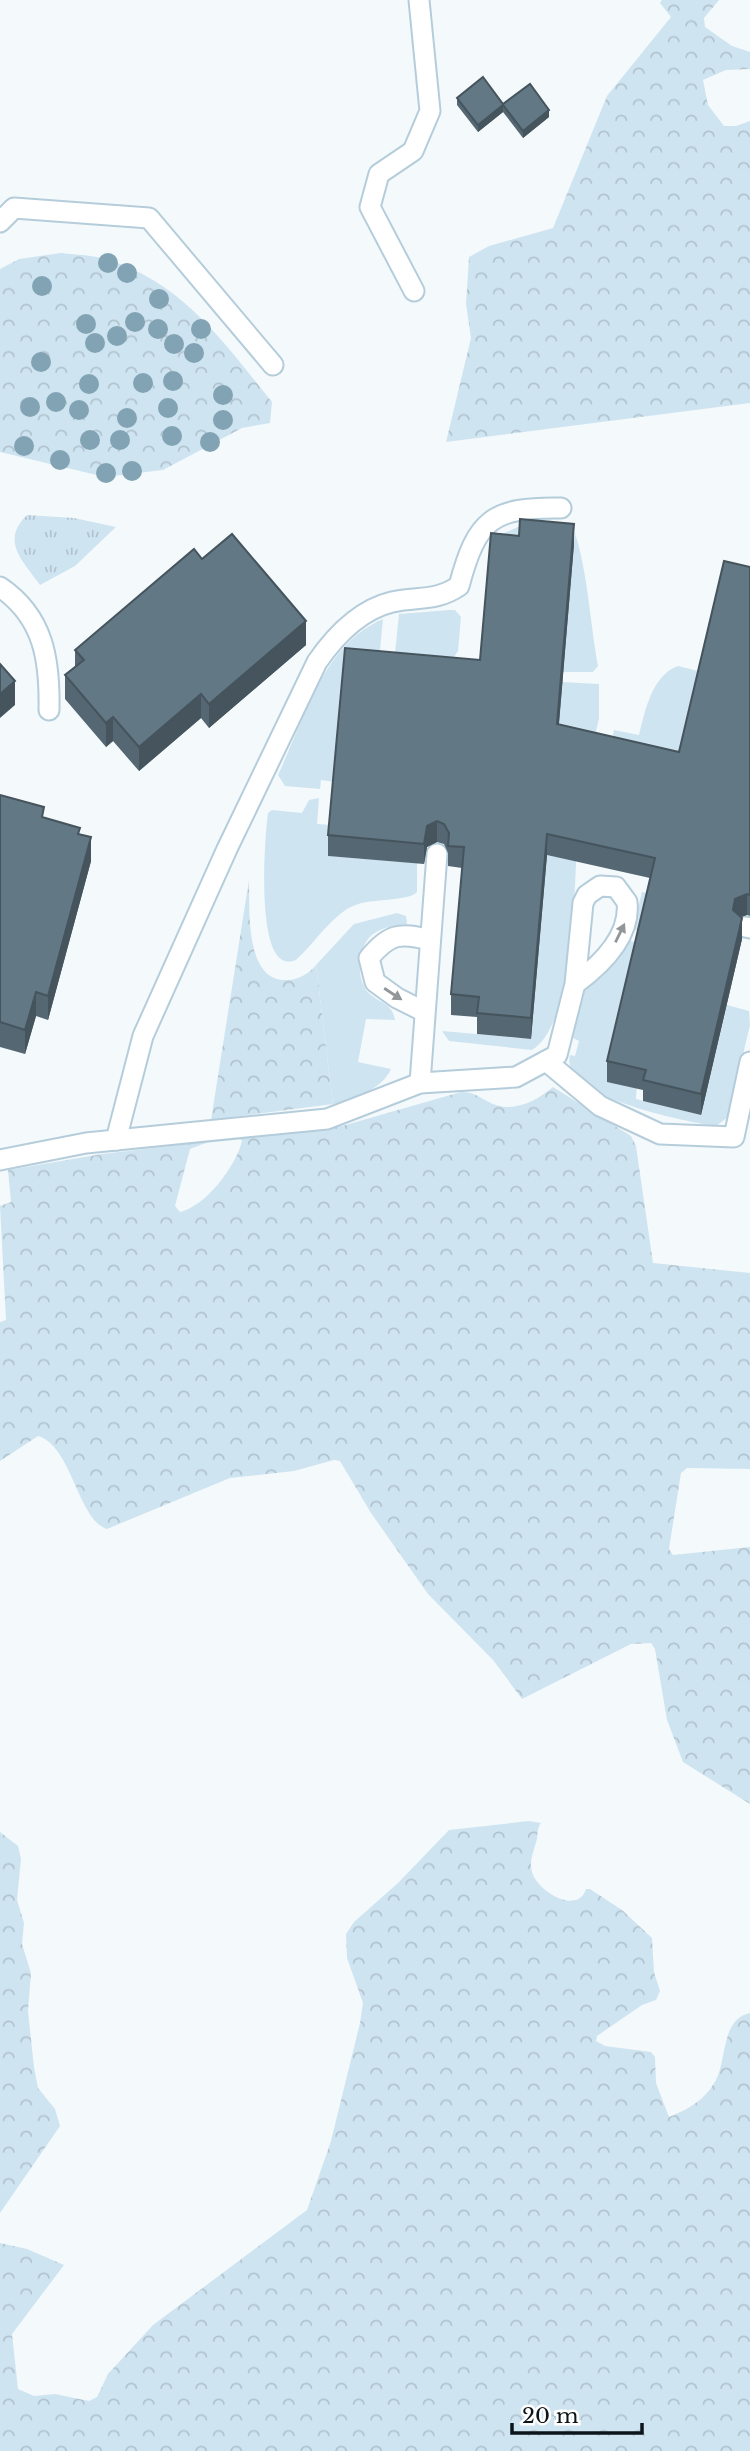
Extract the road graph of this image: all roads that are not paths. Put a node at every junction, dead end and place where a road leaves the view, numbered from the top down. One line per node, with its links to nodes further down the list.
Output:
1 (419, 0): 3 (lane)
2 (0, 222): 4 (lane)
3 (414, 291)
4 (273, 365)
5 (561, 508): 15 (lane)
6 (0, 587): 7 (lane)
7 (49, 710)
8 (437, 854): 9 (lane)
9 (430, 940): 11 (lane); 11 (lane, one-way to 11)
10 (575, 984): 10 (lane, one-way to 10); 12 (lane)
11 (423, 1011): 14 (lane)
12 (546, 1061): 13 (lane); 14 (lane)
13 (750, 1062)
14 (420, 1083): 15 (lane)
15 (116, 1140): 16 (lane)
16 (0, 1160)

